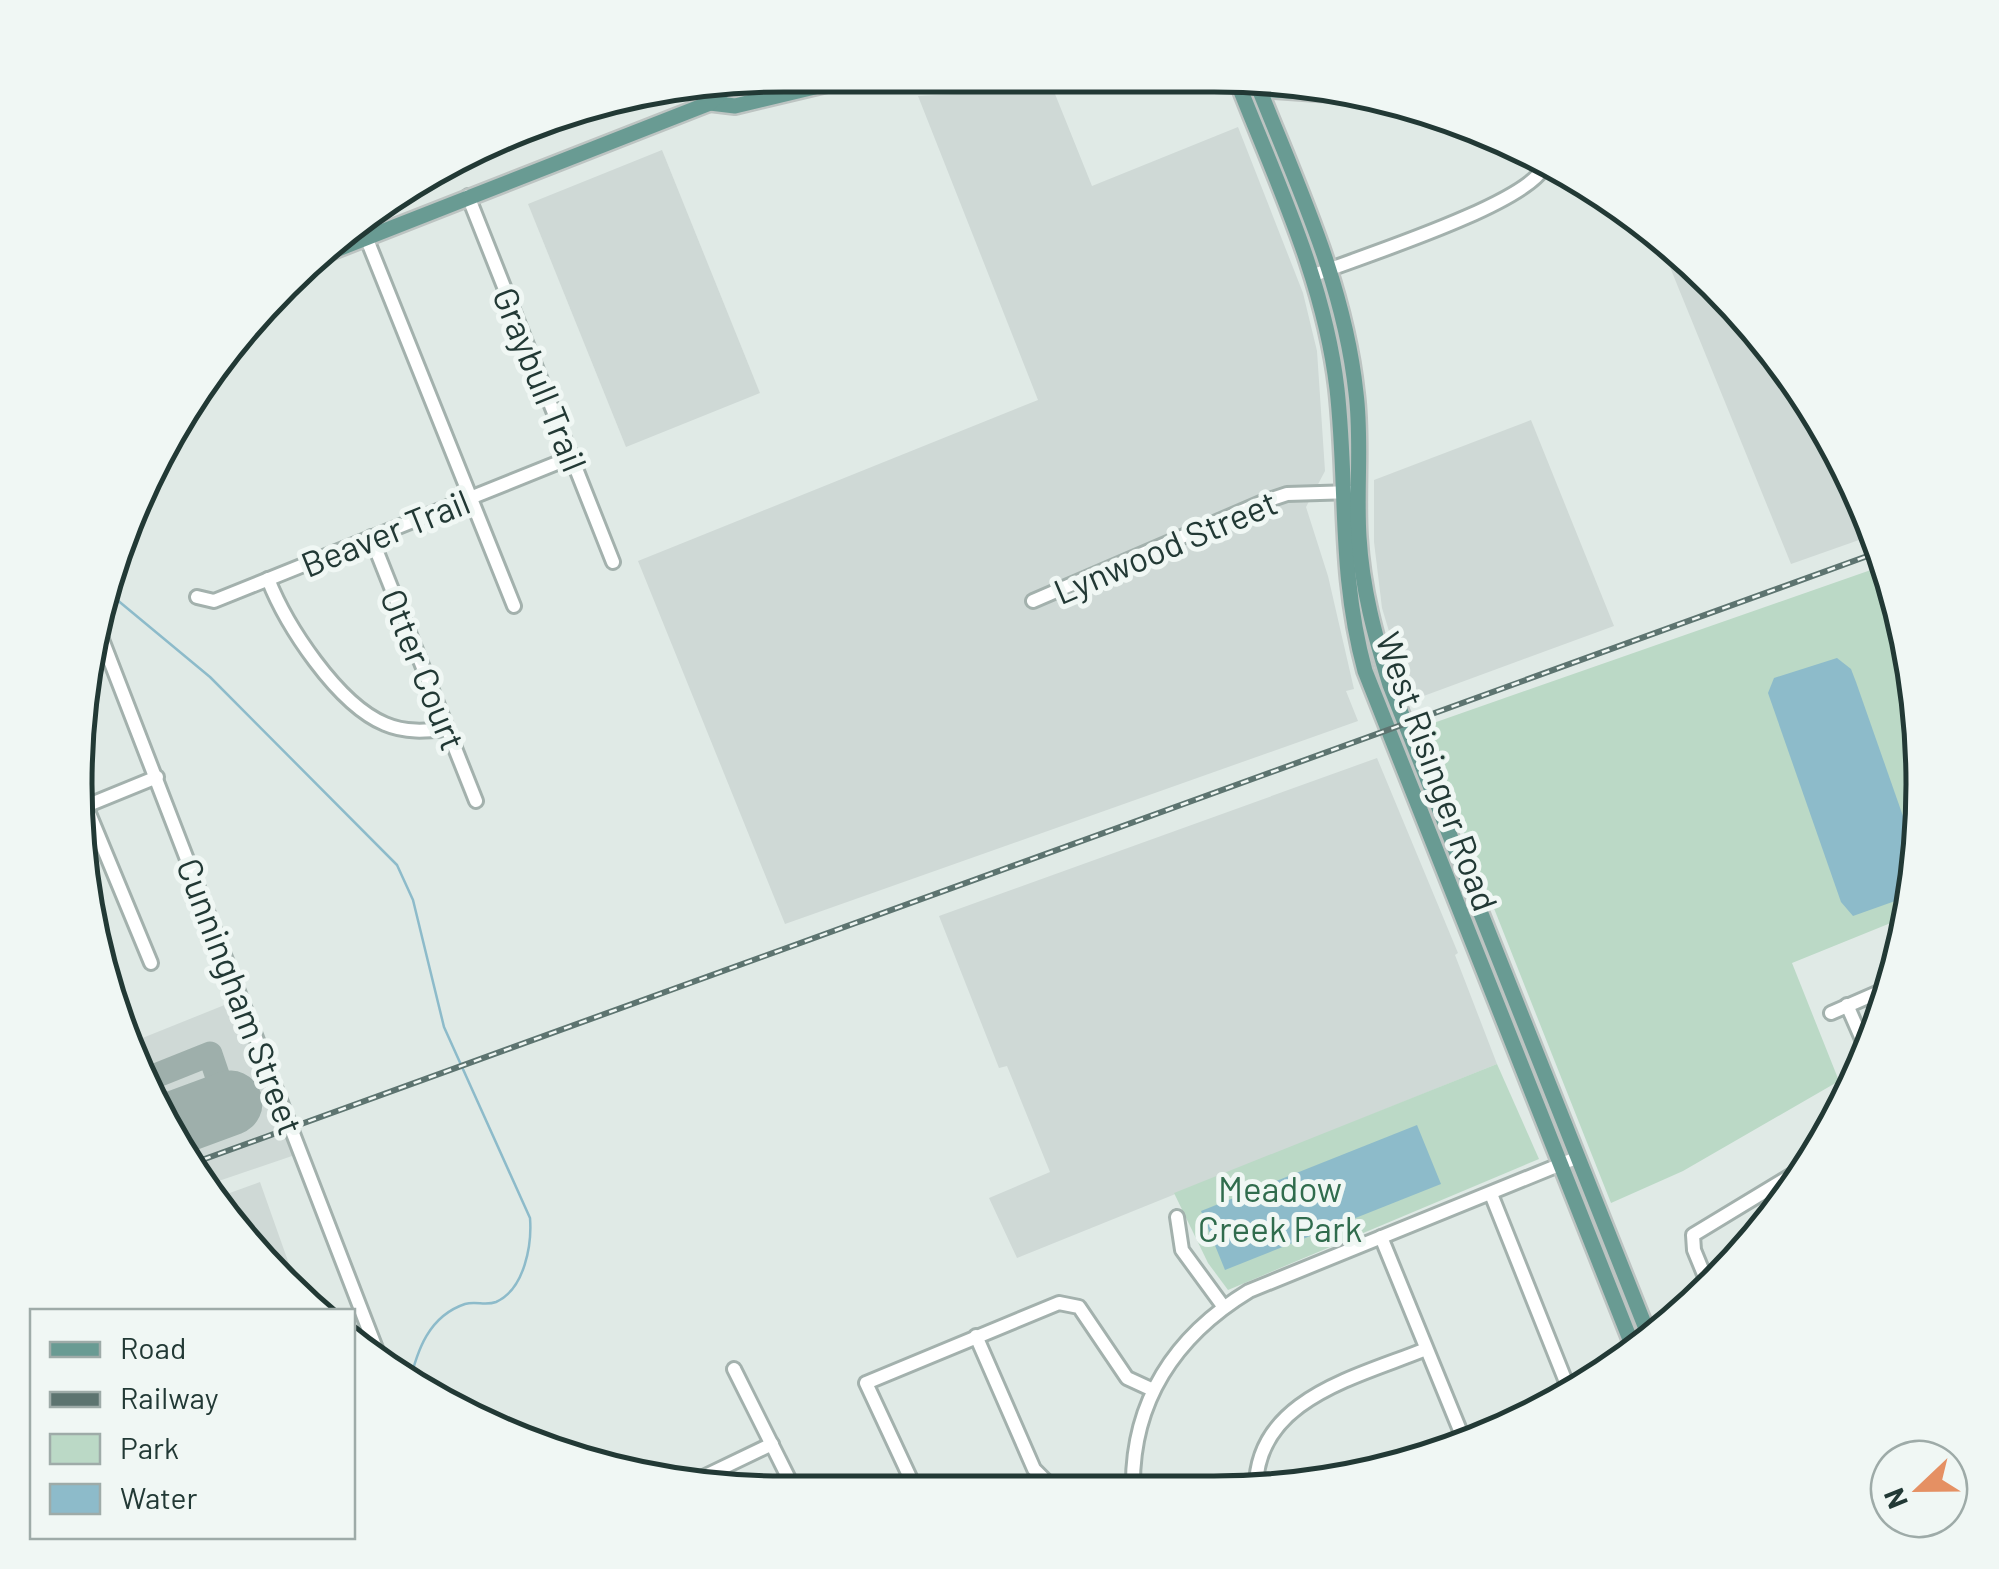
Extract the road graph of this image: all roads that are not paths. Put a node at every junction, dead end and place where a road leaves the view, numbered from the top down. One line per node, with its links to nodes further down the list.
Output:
1 (794, 92): 6 (main road)
2 (1242, 93): 12 (main road, West Risinger Road)
3 (1261, 94): 11 (main road, West Risinger Road)
4 (718, 96): 6 (main road)
5 (707, 97): 6 (street)
6 (710, 103): 8 (main road)
7 (1539, 174): 11 (street)
8 (468, 196): 9 (main road); 13 (street, Graybull Trail)
9 (366, 237): 10 (main road); 16 (street)
10 (355, 241)
11 (1332, 268): 12 (street); 15 (main road, West Risinger Road)
12 (1314, 275): 14 (main road, West Risinger Road)
13 (572, 456): 16 (street, Beaver Trail); 18 (street, Graybull Trail)
14 (1340, 492): 15 (street, Lynwood Street); 21 (street, Lynwood Street); 30 (main road, West Risinger Road)
15 (1358, 492): 35 (main road, West Risinger Road)
16 (470, 498): 17 (street, Beaver Trail); 22 (street)
17 (371, 537): 19 (street, Beaver Trail); 24 (street, Otter Court)
18 (614, 562)
19 (268, 579): 20 (street, Beaver Trail); 24 (street)
20 (197, 596)
21 (1033, 601)
22 (514, 606)
23 (106, 649): 25 (street, Cunningham Street)
24 (448, 729): 26 (street, Otter Court)
25 (157, 777): 27 (street); 47 (street, Cunningham Street)
26 (476, 801)
27 (93, 804)
28 (95, 837): 29 (street)
29 (150, 963)
30 (1483, 976): 35 (main road); 37 (main road, West Risinger Road)
31 (1874, 994): 32 (street)
32 (1848, 1005): 33 (street); 34 (street)
33 (1831, 1013)
34 (1860, 1034)
35 (1535, 1053): 36 (main road, West Risinger Road)
36 (1576, 1158): 37 (street); 44 (main road, West Risinger Road)
37 (1558, 1166): 39 (street); 46 (main road, West Risinger Road)
38 (1775, 1191): 42 (street)
39 (1491, 1194): 41 (street); 50 (street)
40 (1178, 1217): 43 (street)
41 (1381, 1237): 43 (street); 48 (street)
42 (1705, 1273)
43 (1223, 1306): 51 (street)
44 (1645, 1326)
45 (976, 1336): 51 (street); 57 (street); 58 (street)
46 (1629, 1339)
47 (373, 1341)
48 (1426, 1349): 52 (street); 55 (street)
49 (734, 1369): 53 (street)
50 (1565, 1381)
51 (1153, 1390): 59 (street)
52 (1460, 1431)
53 (772, 1444): 54 (street); 56 (street)
54 (713, 1473)
55 (1258, 1475)
56 (788, 1476)
57 (909, 1476)
58 (1041, 1476)
59 (1133, 1476)

